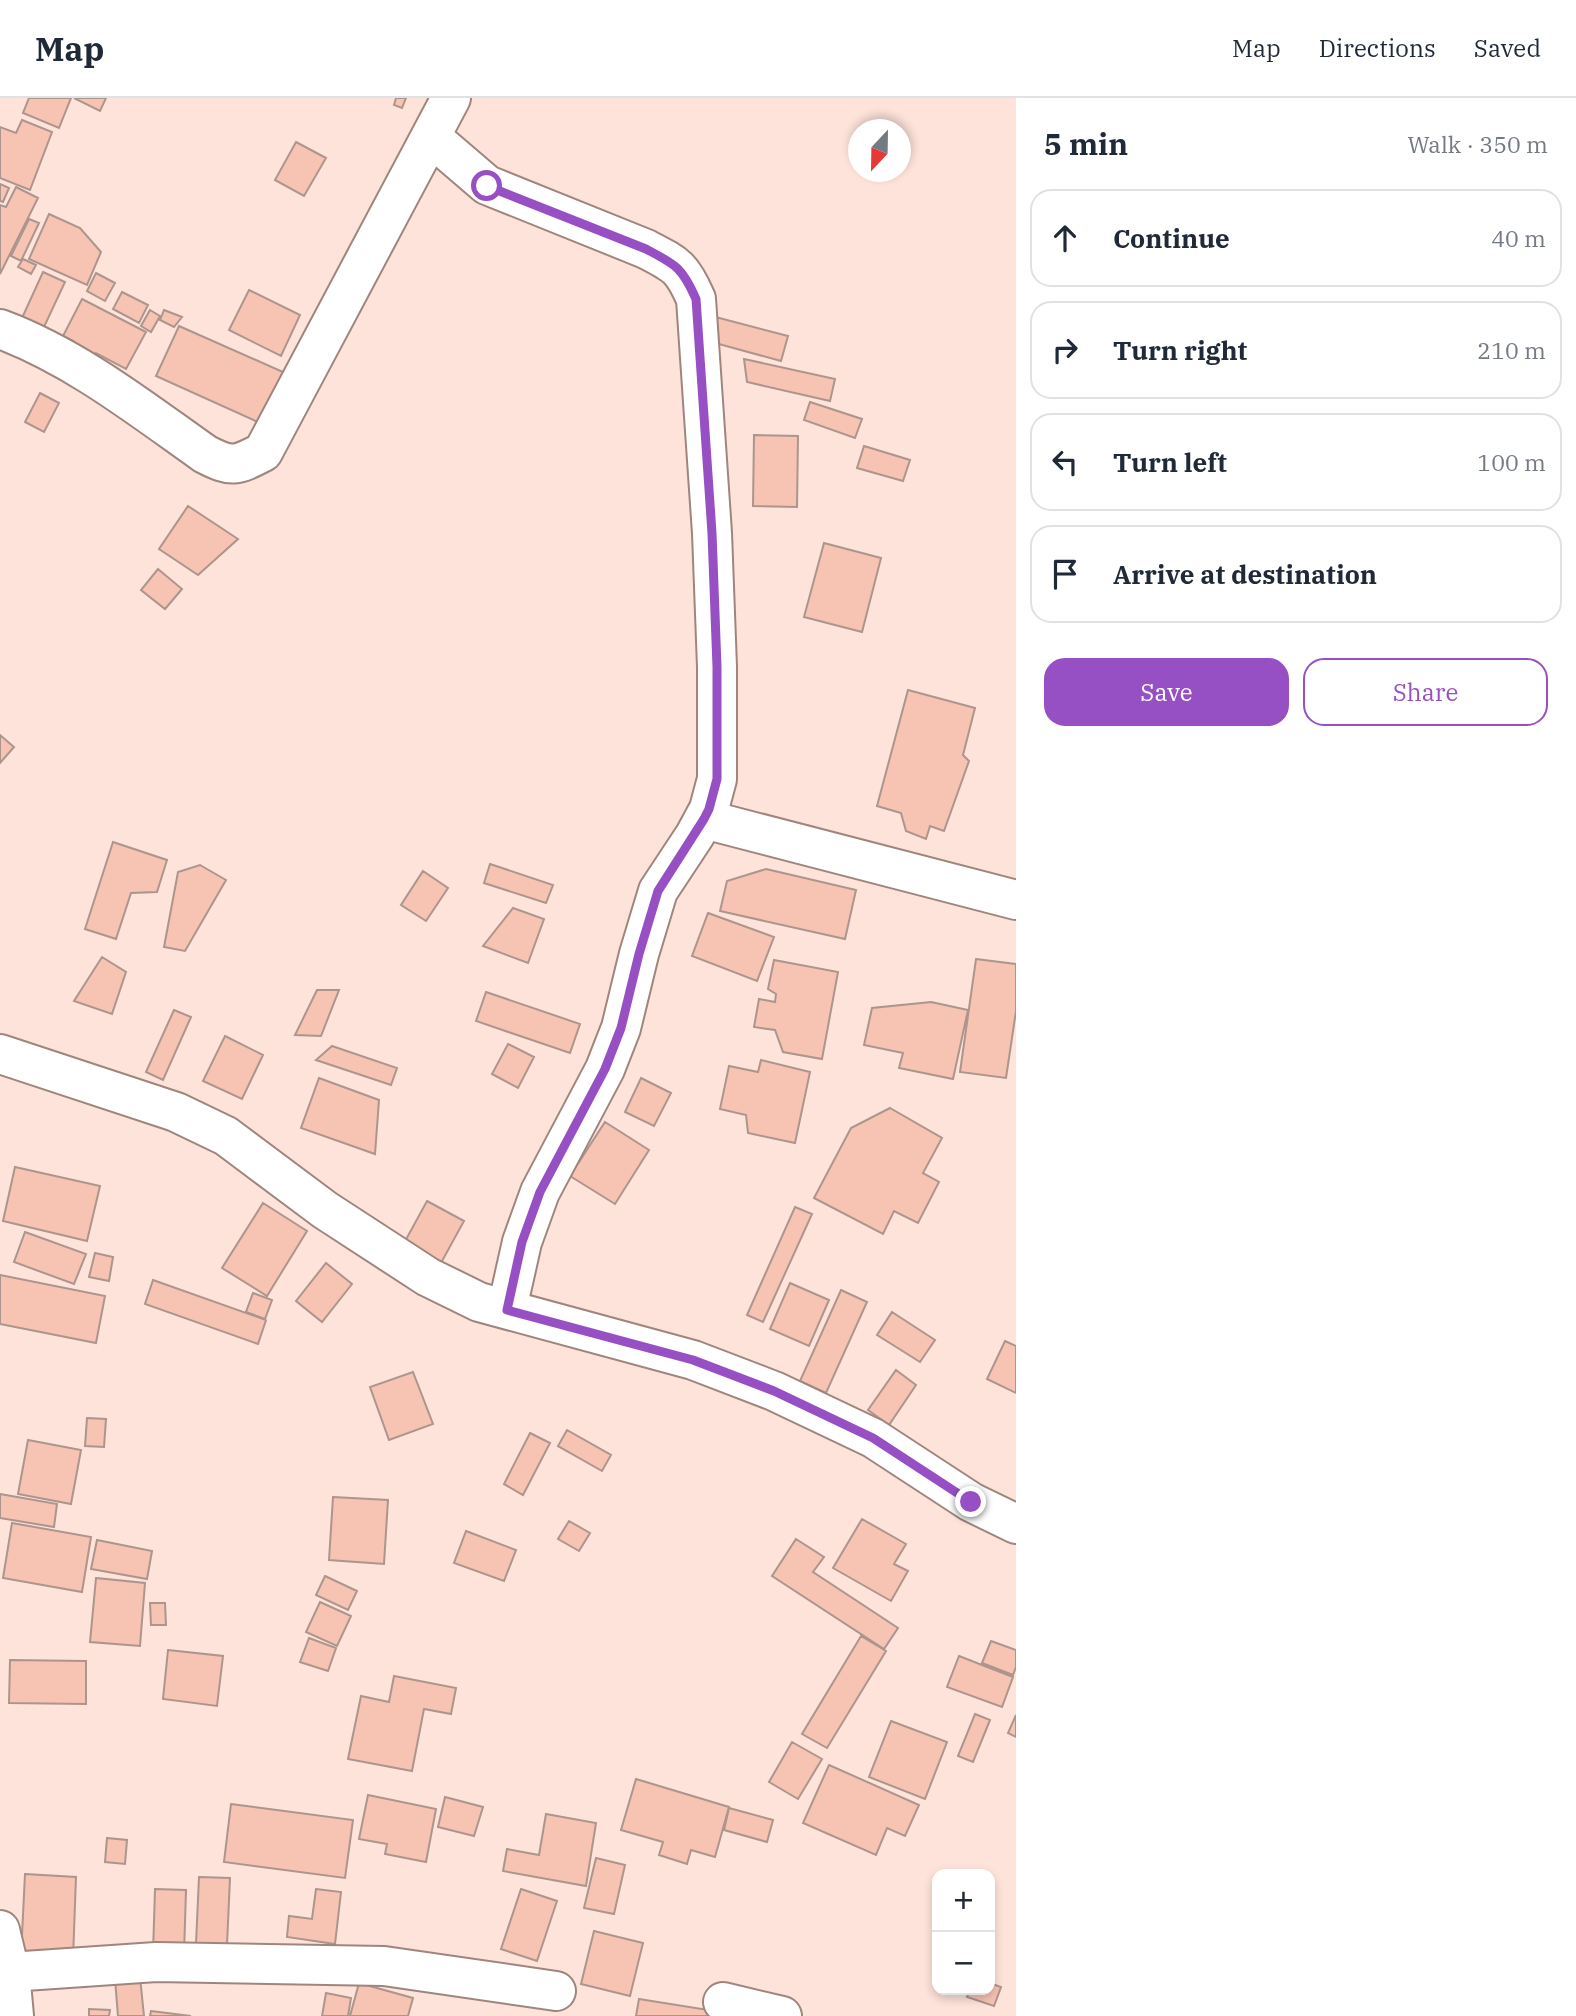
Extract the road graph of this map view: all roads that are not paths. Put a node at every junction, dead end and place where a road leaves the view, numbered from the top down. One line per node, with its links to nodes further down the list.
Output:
1 (451, 98): 2 (street)
2 (430, 137): 3 (street); 4 (street)
3 (0, 329)
4 (704, 819): 5 (street); 7 (street)
5 (1016, 900)
6 (0, 1054): 7 (street)
7 (507, 1310): 8 (street)
8 (1016, 1524)
9 (0, 1930): 10 (street)
10 (10, 1972): 11 (street); 13 (street)
11 (556, 1991)
12 (723, 2002): 14 (street)
13 (14, 2016)
14 (782, 2016)

